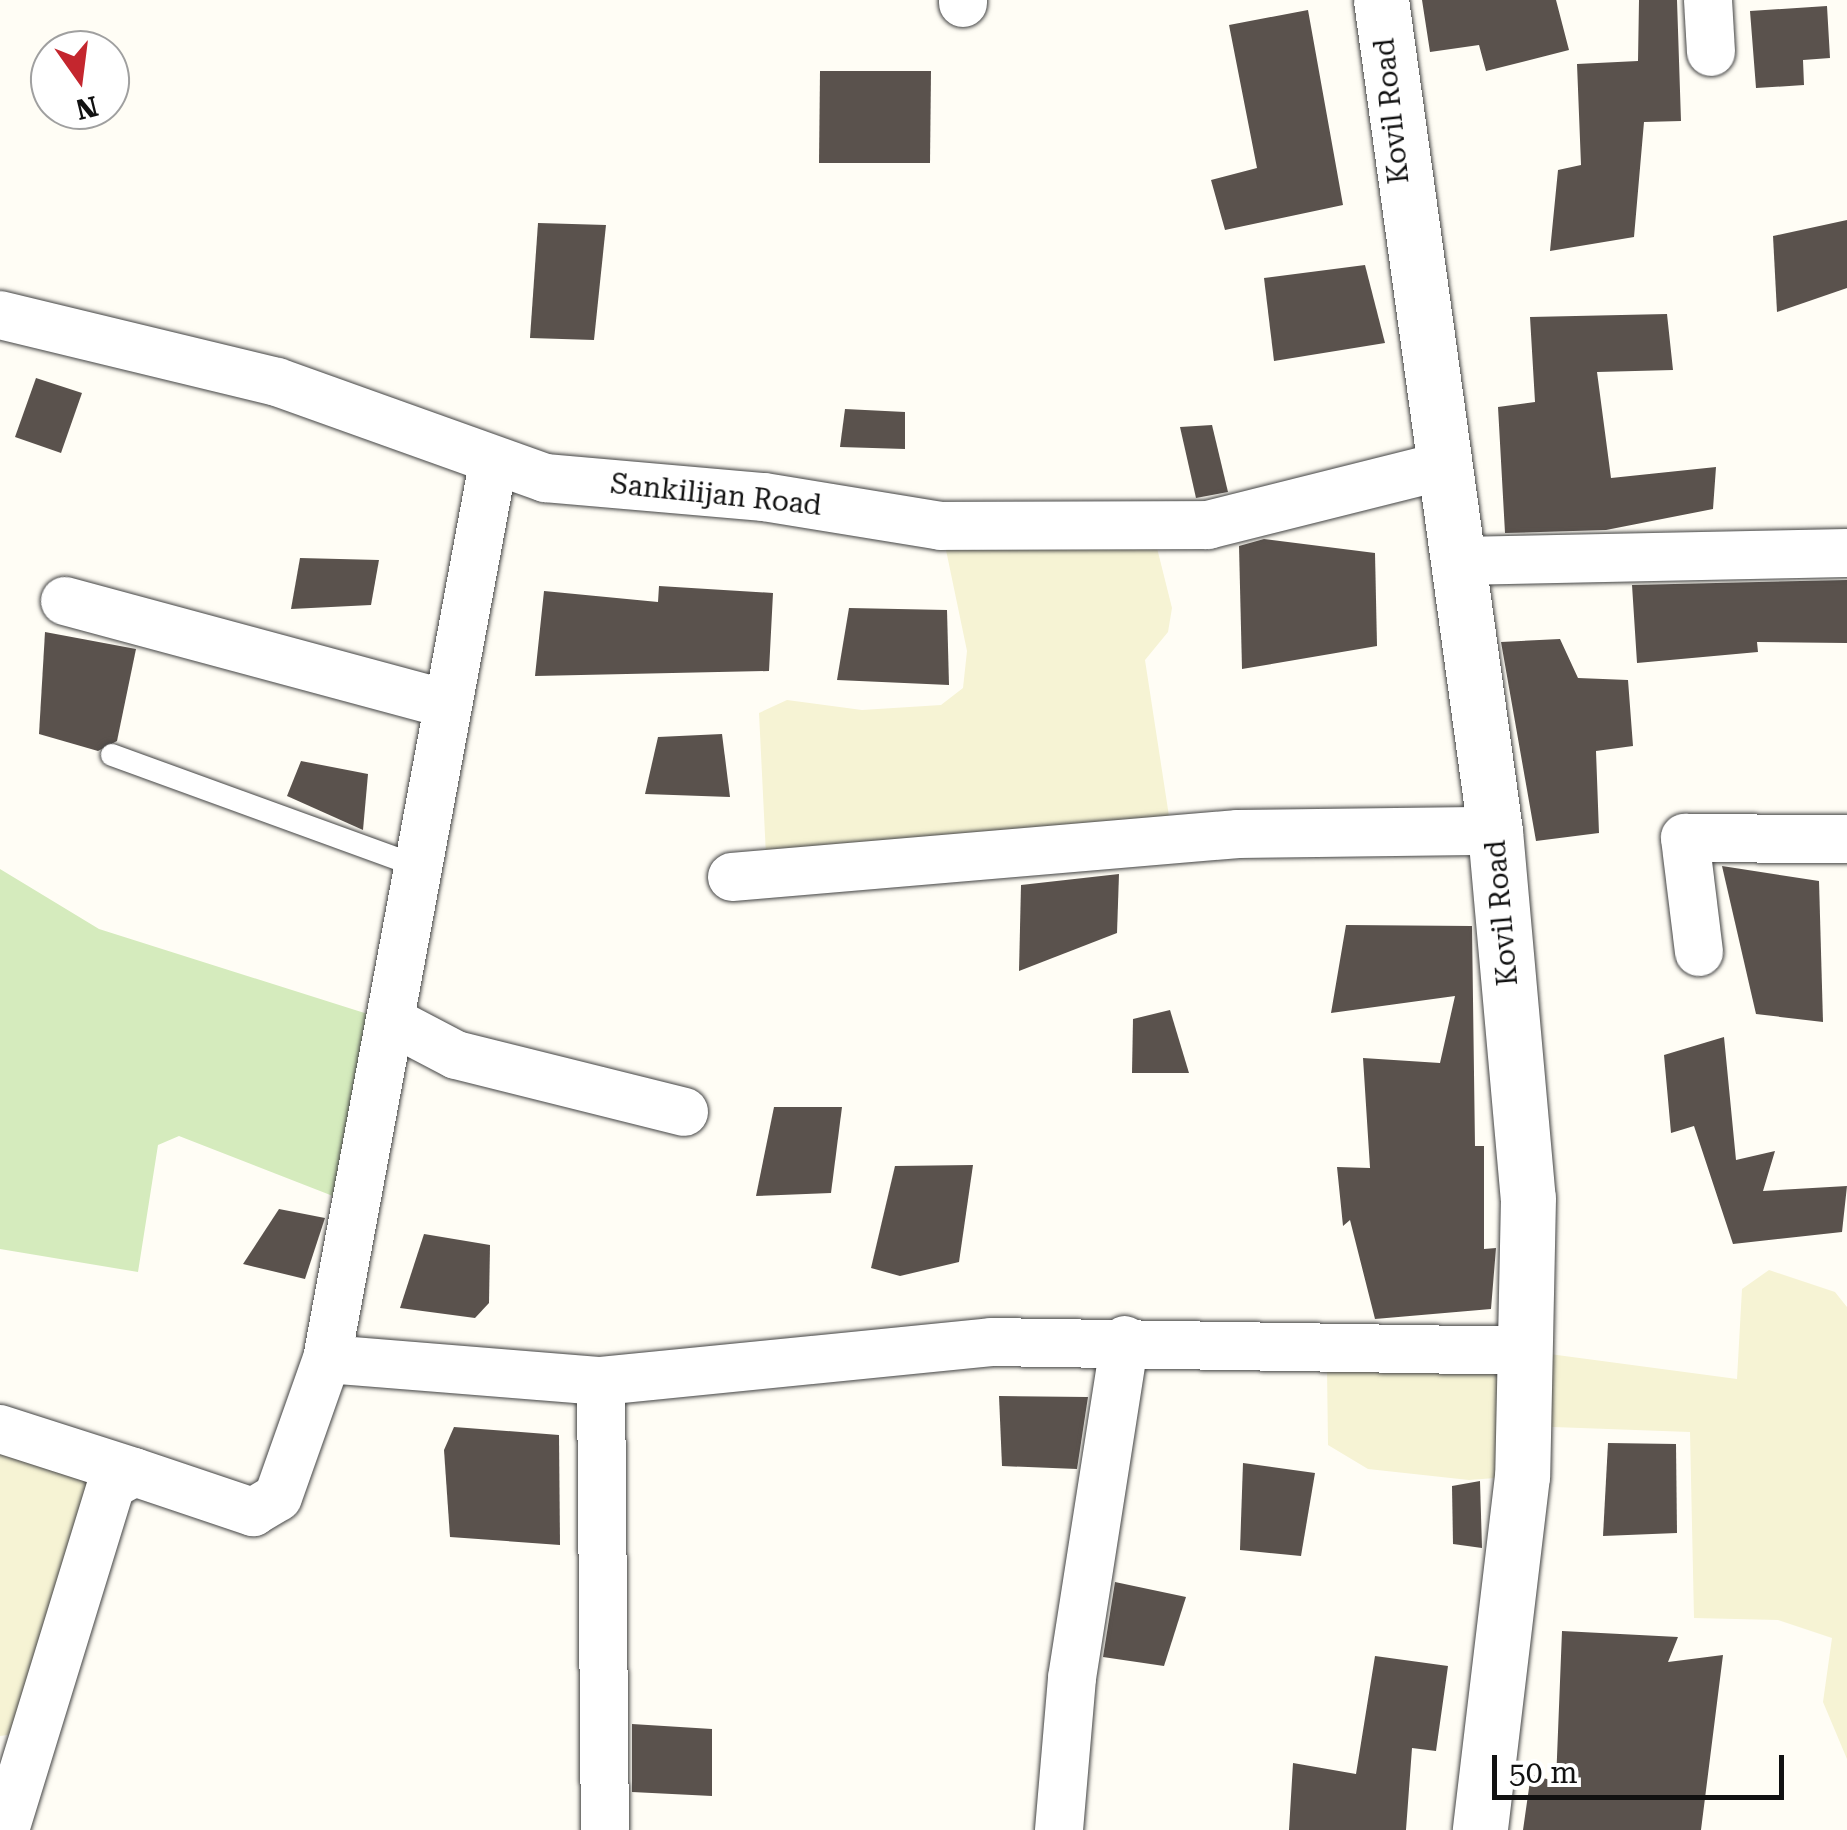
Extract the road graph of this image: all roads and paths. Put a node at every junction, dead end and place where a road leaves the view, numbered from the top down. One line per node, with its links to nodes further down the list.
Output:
1 (1381, 0): 6 (street, Kovil Road)
2 (1708, 0): 3 (street)
3 (1710, 52)
4 (0, 315): 5 (street, Sankilijan Road)
5 (493, 463): 6 (street, Sankilijan Road); 10 (street)
6 (1447, 466): 8 (street, Kovil Road)
7 (1847, 552): 8 (street)
8 (1460, 562): 12 (street, Kovil Road)
9 (66, 601): 10 (street)
10 (446, 704): 14 (street)
11 (112, 755): 14 (lane)
12 (1494, 831): 15 (street); 20 (street, Kovil Road)
13 (1847, 839): 16 (street)
14 (420, 868): 17 (street)
15 (732, 877)
16 (1699, 952)
17 (393, 1022): 18 (street); 21 (street)
18 (684, 1112)
19 (1126, 1340): 20 (street); 22 (street); 27 (street)
20 (1526, 1351): 28 (street, Kovil Road)
21 (327, 1359): 22 (street); 24 (street)
22 (601, 1381): 26 (street)
23 (0, 1429): 24 (street)
24 (134, 1472): 25 (street)
25 (5, 1830)
26 (605, 1830)
27 (1059, 1830)
28 (1480, 1830)

